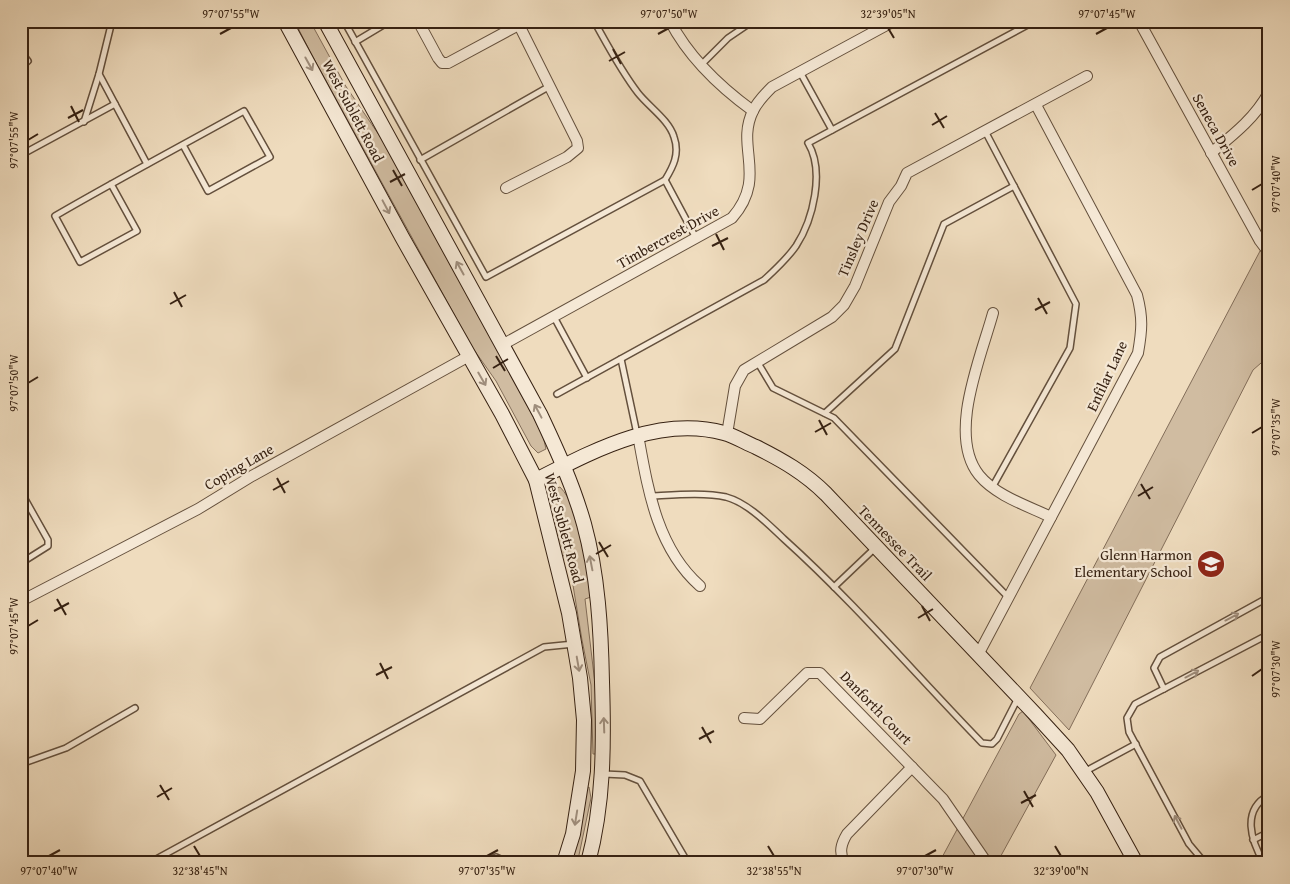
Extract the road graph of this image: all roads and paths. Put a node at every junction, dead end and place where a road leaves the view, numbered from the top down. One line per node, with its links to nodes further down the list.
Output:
1 (112, 21): 19 (lane)
2 (285, 21): 43 (main road, West Sublett Road, one-way to 43)
3 (325, 21): 42 (main road, West Sublett Road, one-way to 3)
4 (344, 21): 14 (lane)
5 (390, 21): 14 (lane)
6 (418, 21): 13 (street)
7 (594, 21): 34 (lane)
8 (670, 21): 16 (street)
9 (894, 21): 18 (street, Timbercrest Drive)
10 (1035, 21): 27 (lane)
11 (1139, 21): 30 (street, Seneca Drive)
12 (750, 22): 16 (lane)
13 (522, 23): 21 (street)
14 (355, 42): 32 (lane)
15 (21, 52): 17 (lane)
16 (701, 65): 25 (street)
17 (21, 67)
18 (799, 72): 25 (street, Timbercrest Drive); 27 (lane)
19 (99, 74): 23 (lane); 26 (lane)
20 (1087, 76): 24 (street, Tinsley Drive)
21 (551, 86): 32 (lane); 37 (street)
22 (1269, 92): 30 (street)
23 (115, 104): 26 (lane); 33 (lane)
24 (1036, 105): 28 (street, Tinsley Drive); 56 (street, Enfilar Lane)
25 (753, 111): 38 (street, Timbercrest Drive)
26 (84, 122): 31 (lane)
27 (832, 130): 44 (lane)
28 (985, 131): 36 (lane); 45 (street, Tinsley Drive)
29 (183, 145): 29 (lane); 33 (lane)
30 (1211, 153): 39 (street, Seneca Drive)
31 (21, 155)
32 (420, 160): 34 (lane)
33 (147, 164): 35 (lane)
34 (664, 180): 38 (lane)
35 (111, 184): 35 (lane)
36 (1014, 186): 48 (lane); 53 (lane)
37 (506, 188)
38 (696, 238): 41 (street, Timbercrest Drive)
39 (1269, 253)
40 (993, 313): 53 (street)
41 (554, 316): 42 (street, Timbercrest Drive); 46 (lane)
42 (502, 345): 51 (main road, West Sublett Road, one-way to 42)
43 (469, 356): 52 (main road, West Sublett Road, one-way to 52); 63 (street, Coping Lane)
44 (622, 359): 46 (lane); 50 (lane)
45 (758, 363): 48 (lane); 49 (street, Tinsley Drive)
46 (587, 378): 47 (lane)
47 (556, 394)
48 (825, 413): 61 (lane)
49 (727, 434): 50 (main road, Tennessee Trail); 57 (main road, Tennessee Trail)
50 (638, 435): 51 (main road, Tennessee Trail); 55 (street)
51 (564, 465): 52 (main road, Tennessee Trail); 76 (main road, West Sublett Road, one-way to 51)
52 (536, 480): 65 (main road, West Sublett Road)
53 (993, 486): 56 (street)
54 (21, 492): 58 (lane)
55 (650, 496): 59 (street); 60 (lane)
56 (1051, 517): 61 (street, Enfilar Lane)
57 (876, 547): 60 (lane); 66 (main road, Tennessee Trail)
58 (21, 563)
59 (700, 586)
60 (834, 587): 68 (lane)
61 (1008, 597): 66 (street, Enfilar Lane)
62 (1269, 597): 67 (lane, one-way to 62)
63 (21, 601)
64 (1269, 634): 67 (lane, one-way to 64)
65 (575, 644): 74 (main road, West Sublett Road, one-way to 74); 81 (lane)
66 (978, 655): 68 (main road, Tennessee Trail)
67 (1164, 689): 71 (lane)
68 (1019, 697): 75 (main road, Tennessee Trail)
69 (135, 708): 72 (lane)
70 (744, 718): 73 (street, Danforth Court)
71 (1136, 744): 75 (lane); 89 (lane, one-way to 71)
72 (21, 764)
73 (912, 767): 86 (street); 87 (street)
74 (583, 771): 76 (main road); 84 (main road, West Sublett Road, one-way to 84)
75 (1084, 773): 88 (main road, Tennessee Trail)
76 (603, 774): 80 (lane); 85 (main road, West Sublett Road)
77 (1269, 795): 79 (lane)
78 (1269, 832): 79 (lane)
79 (1253, 840): 90 (lane)
80 (685, 862)
81 (149, 863)
82 (482, 863): 83 (lane)
83 (509, 863)
84 (564, 863)
85 (588, 863)
86 (844, 863)
87 (987, 863)
88 (1136, 863)
89 (1205, 863)
90 (1264, 863)

